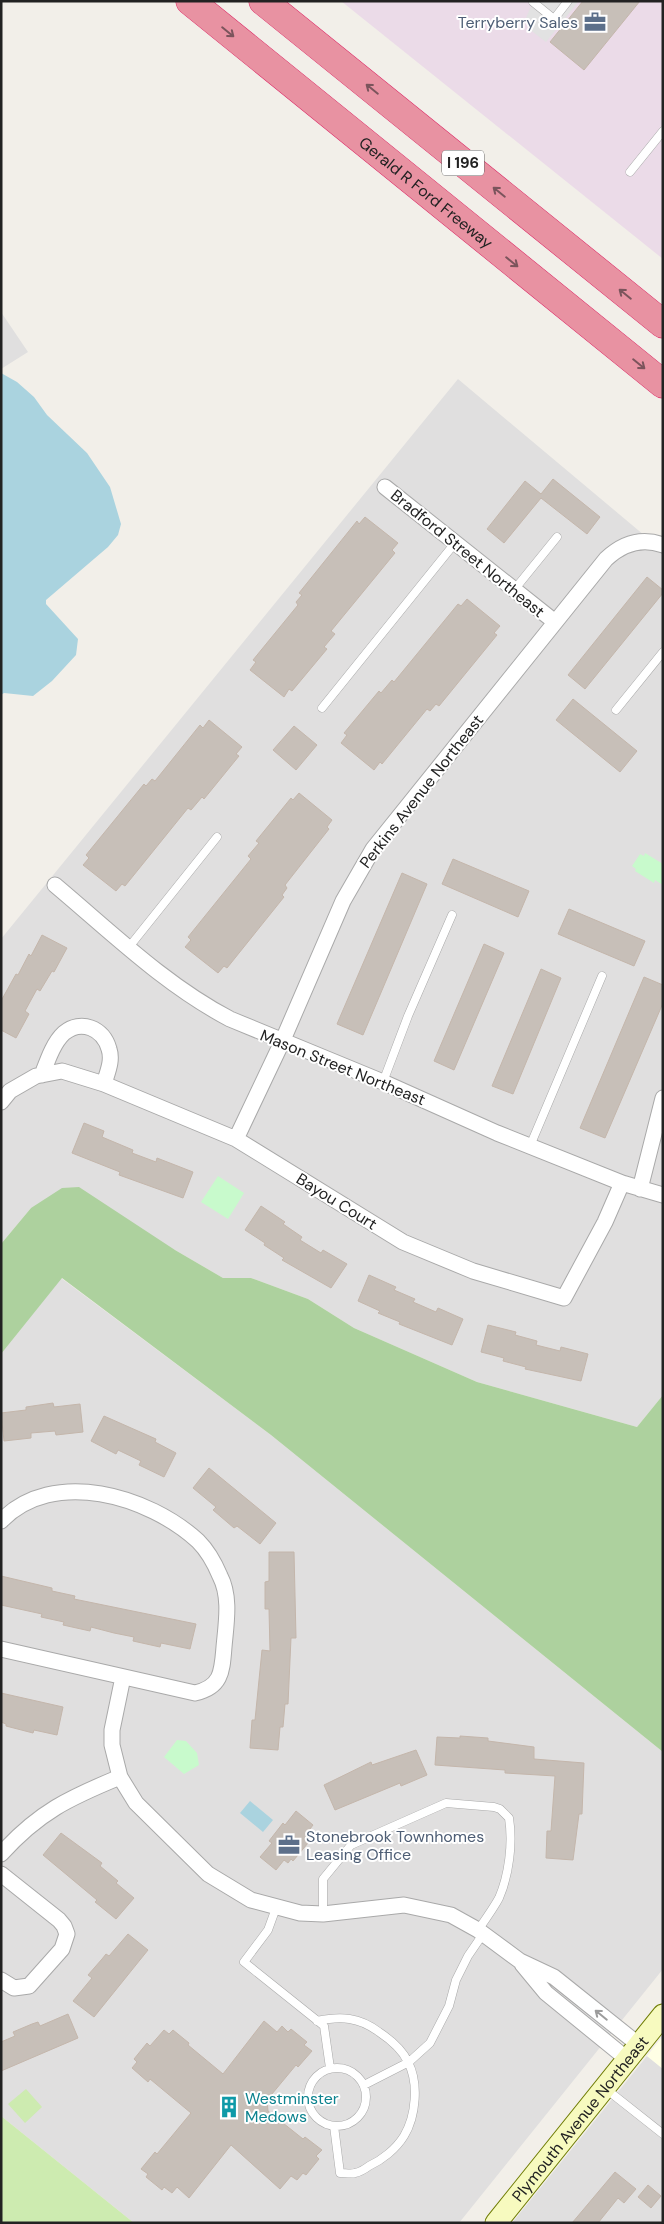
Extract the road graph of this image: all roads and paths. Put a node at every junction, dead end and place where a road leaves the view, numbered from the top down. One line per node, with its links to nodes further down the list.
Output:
1 (190, 1): 8 (highway, Gerald R Ford Freeway / I 196, one-way to 8)
2 (263, 1): 7 (highway, I 196, one-way to 2)
3 (568, 1): 4 (lane)
4 (533, 2)
5 (663, 131): 6 (lane)
6 (630, 172)
7 (663, 324)
8 (663, 384)
9 (385, 487): 11 (street, Bradford Street Northeast)
10 (557, 537): 13 (lane)
11 (455, 543): 13 (street, Bradford Street Northeast); 16 (lane)
12 (663, 545): 14 (street, Bradford Street Northeast)
13 (514, 590): 14 (street, Bradford Street Northeast)
14 (555, 622): 23 (street, Perkins Avenue Northeast)
15 (663, 652): 17 (lane)
16 (322, 708)
17 (616, 710)
18 (217, 837): 21 (lane)
19 (55, 885): 21 (street, Mason Street Northeast)
20 (452, 915): 25 (lane)
21 (129, 947): 23 (street, Mason Street Northeast)
22 (602, 976): 30 (lane)
23 (282, 1042): 25 (street, Mason Street Northeast); 29 (street, Perkins Avenue Northeast)
24 (42, 1075): 26 (street, Bayou Court); 26 (street); 28 (street, Bayou Court)
25 (383, 1082): 30 (street, Mason Street Northeast)
26 (104, 1084): 29 (street, Bayou Court)
27 (663, 1098): 32 (street)
28 (1, 1102)
29 (236, 1139): 31 (street, Bayou Court)
30 (530, 1146): 31 (street, Mason Street Northeast)
31 (622, 1183): 32 (street, Mason Street Northeast)
32 (640, 1189): 33 (street, Mason Street Northeast)
33 (663, 1195)
34 (1, 1521): 36 (street)
35 (1, 1649): 36 (street)
36 (123, 1677): 37 (street)
37 (120, 1777): 38 (street); 40 (street)
38 (1, 1854)
39 (1, 1874): 43 (street)
40 (276, 1908): 41 (street); 45 (lane)
41 (323, 1914): 42 (street); 42 (lane)
42 (480, 1932): 46 (street); 47 (lane)
43 (1, 1980)
44 (663, 2015): 46 (main road, Plymouth Avenue Northeast)
45 (317, 2021): 47 (lane); 48 (lane)
46 (633, 2052): 50 (main road, Plymouth Avenue Northeast)
47 (409, 2062): 49 (lane); 51 (lane)
48 (330, 2068): 49 (lane); 51 (lane)
49 (364, 2085): 51 (lane)
50 (605, 2087): 52 (lane); 53 (main road, Plymouth Avenue Northeast)
51 (334, 2126)
52 (663, 2134)
53 (496, 2223)

